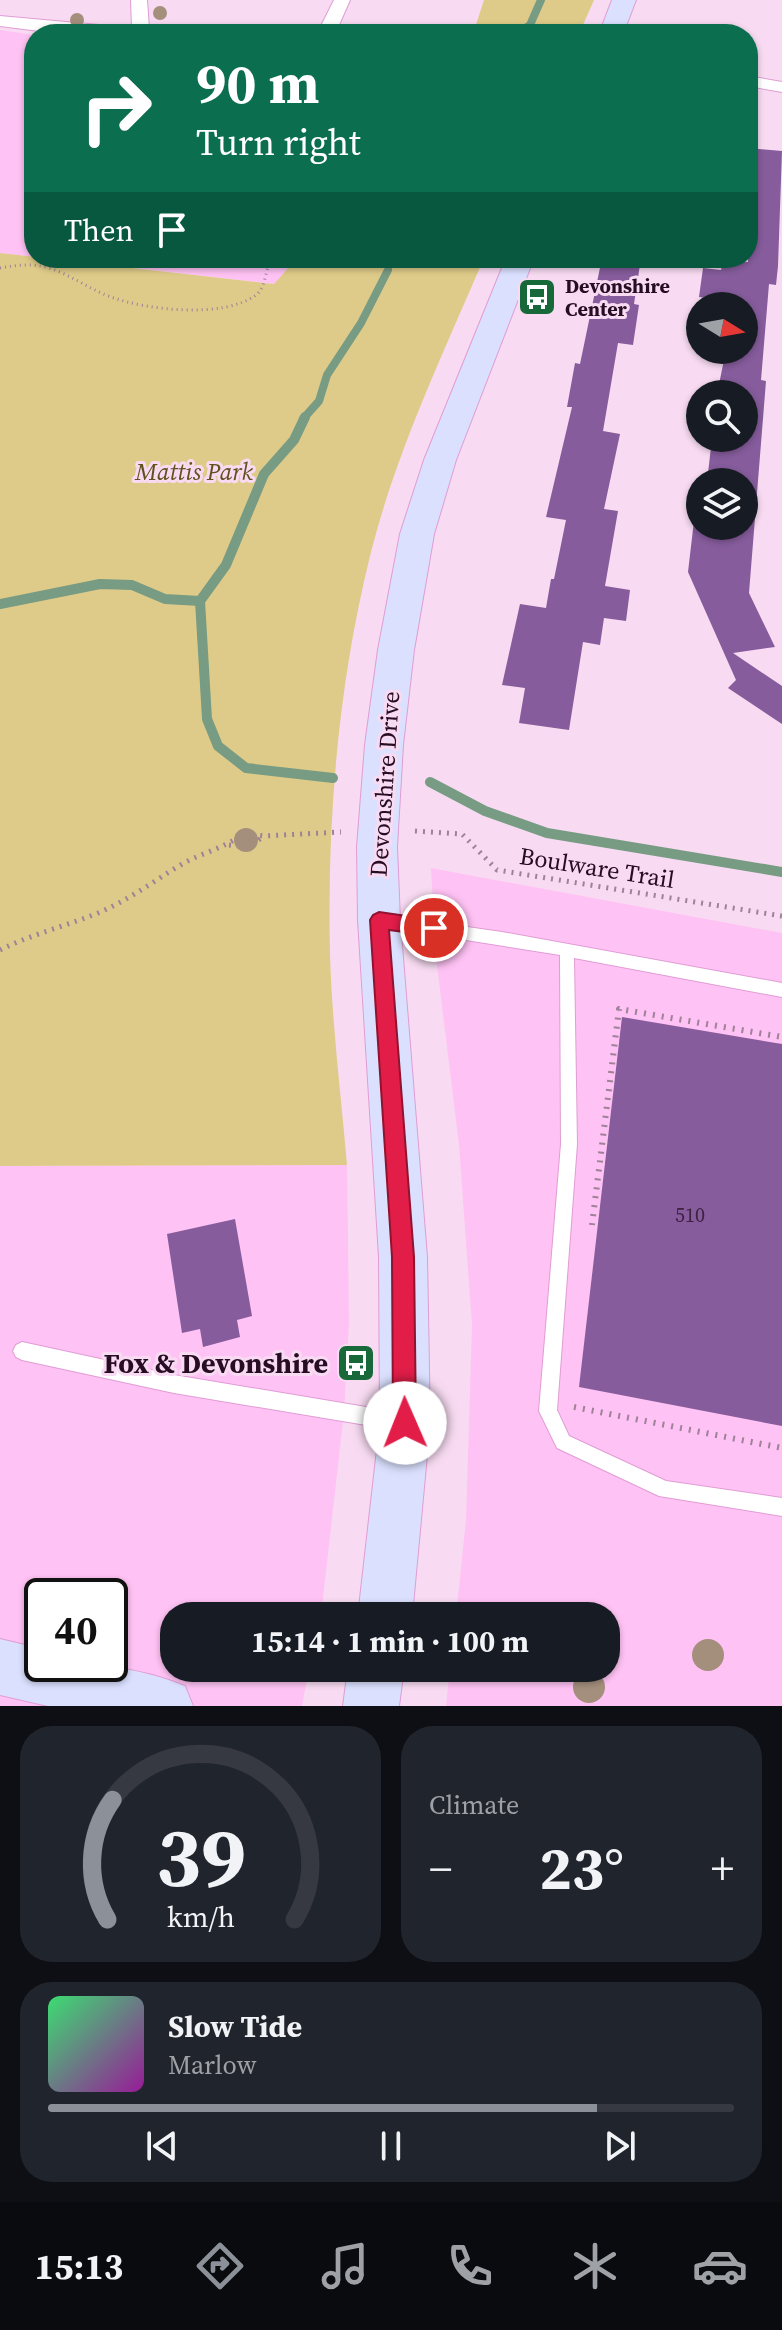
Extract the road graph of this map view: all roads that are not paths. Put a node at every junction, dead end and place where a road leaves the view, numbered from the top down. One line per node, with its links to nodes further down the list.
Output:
1 (139, 0): 6 (street)
2 (342, 0): 7 (street)
3 (624, 0): 8 (street)
4 (0, 21): 5 (street)
5 (24, 24)
6 (140, 24)
7 (331, 24)
8 (615, 24)
9 (758, 83): 10 (street)
10 (782, 87)
11 (516, 268): 12 (street, Devonshire Drive)
12 (379, 920): 13 (lane); 16 (street, Devonshire Drive)
13 (567, 950): 14 (lane); 17 (lane)
14 (782, 990)
15 (22, 1351): 16 (lane)
16 (405, 1423): 18 (street, Devonshire Drive)
17 (782, 1507)
18 (386, 1602)
19 (0, 1667): 21 (street)
20 (374, 1682): 22 (street)
21 (165, 1706)
22 (371, 1706)

